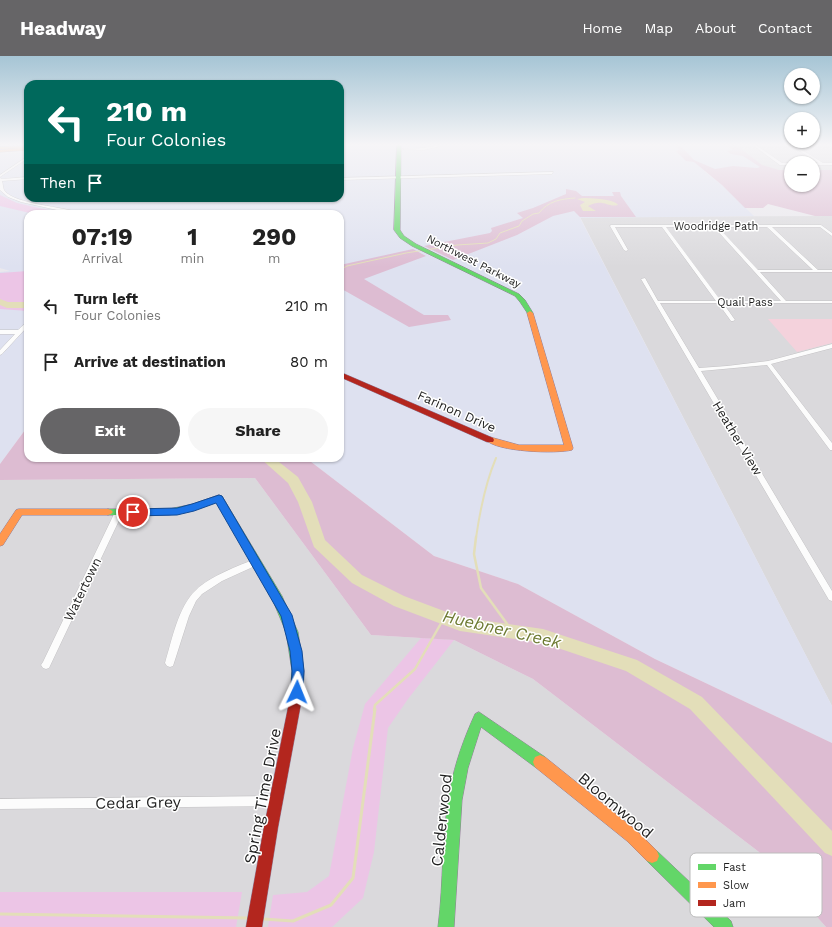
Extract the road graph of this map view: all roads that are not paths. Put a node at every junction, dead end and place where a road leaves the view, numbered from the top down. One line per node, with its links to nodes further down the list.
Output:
1 (1, 186): 3 (street)
2 (398, 186): 28 (main road, Northwest Parkway)
3 (24, 201)
4 (28, 202): 5 (street)
5 (63, 210)
6 (663, 226): 7 (street, Woodridge Path); 10 (street, Woodridge Path); 16 (street)
7 (715, 226): 8 (street, Woodridge Path); 11 (street)
8 (768, 226): 9 (street, Woodridge Path); 12 (street)
9 (832, 235)
10 (626, 250)
11 (756, 271): 12 (street); 17 (street)
12 (817, 271): 13 (street)
13 (832, 271)
14 (643, 279): 15 (street, Heather View)
15 (657, 302): 16 (street, Quail Pass); 26 (street, Heather View)
16 (720, 302): 17 (street, Quail Pass); 19 (street)
17 (785, 302): 18 (street, Quail Pass)
18 (832, 302)
19 (734, 320)
20 (24, 328): 22 (street)
21 (0, 332): 22 (street)
22 (19, 332): 24 (street)
23 (832, 346): 25 (street)
24 (0, 353)
25 (768, 363): 26 (street); 29 (street)
26 (697, 370): 33 (street, Heather View)
27 (344, 376): 28 (main road, Farinon Drive)
28 (569, 448)
29 (832, 448)
30 (119, 512): 31 (main road); 32 (main road, Spring Time Drive); 36 (street, Watertown)
31 (0, 542)
32 (256, 562): 35 (street); 38 (main road, Spring Time Drive)
33 (829, 588): 34 (street, Heather View)
34 (832, 598)
35 (170, 663)
36 (46, 665)
37 (479, 718): 40 (main road, Bloomwood); 43 (main road, Calderwood)
38 (276, 801): 39 (street, Cedar Grey); 42 (main road, Spring Time Drive)
39 (0, 804)
40 (690, 893)
41 (715, 917): 44 (main road, Bloomwood)
42 (254, 927)
43 (446, 927)
44 (725, 927)

